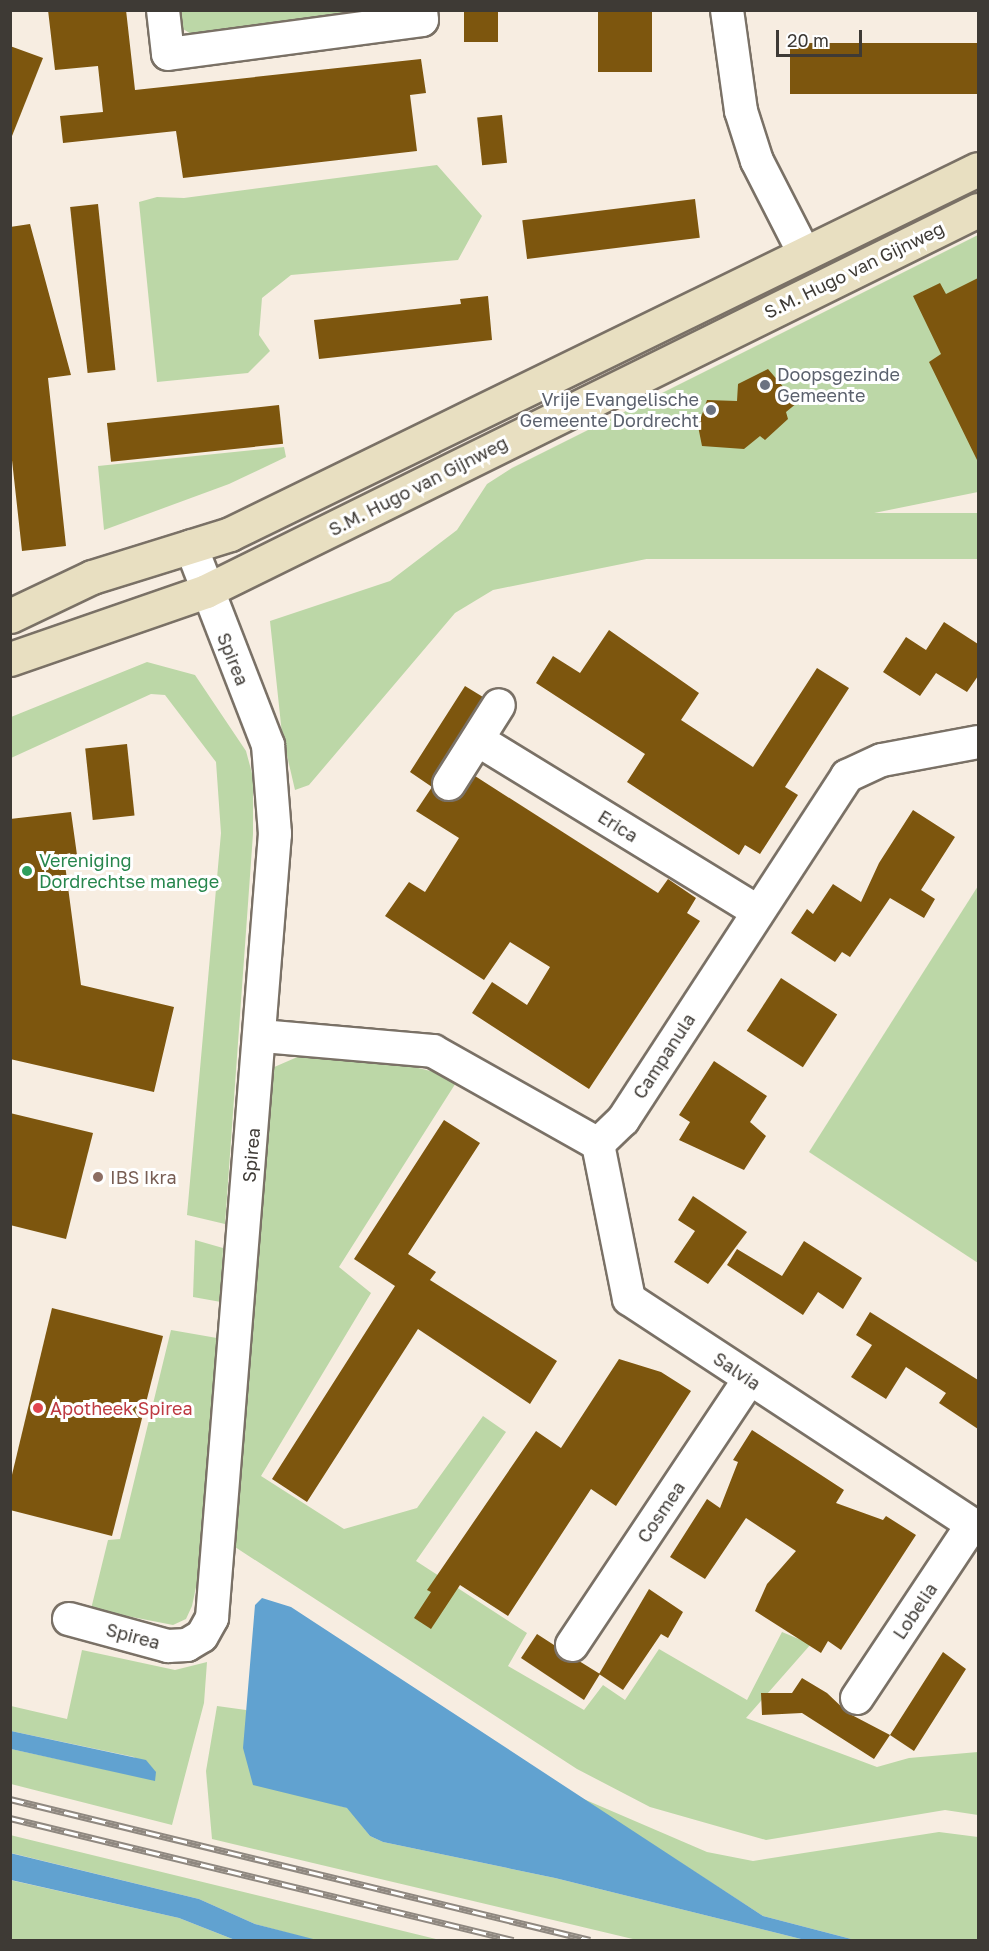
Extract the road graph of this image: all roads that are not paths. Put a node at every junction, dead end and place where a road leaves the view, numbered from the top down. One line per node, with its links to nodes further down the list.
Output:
1 (163, 10): 2 (street)
2 (421, 10)
3 (727, 10): 6 (street)
4 (978, 169): 6 (street, S.M. Hugo van Gijnweg)
5 (978, 210): 8 (street, S.M. Hugo van Gijnweg)
6 (803, 251): 7 (street, S.M. Hugo van Gijnweg)
7 (191, 546): 8 (street, Spirea); 9 (street, S.M. Hugo van Gijnweg)
8 (206, 591): 10 (street, S.M. Hugo van Gijnweg); 16 (street, Spirea)
9 (10, 616)
10 (10, 659)
11 (499, 705): 12 (street)
12 (478, 740): 14 (street); 15 (street, Erica)
13 (978, 742): 15 (street, Campanula)
14 (449, 784)
15 (757, 911): 17 (street, Campanula)
16 (262, 1036): 17 (street); 20 (street, Spirea)
17 (598, 1144): 18 (street, Salvia)
18 (749, 1380): 19 (street, Salvia); 21 (street, Cosmea)
19 (975, 1526): 22 (street, Lobelia)
20 (69, 1619)
21 (572, 1644)
22 (857, 1698)

